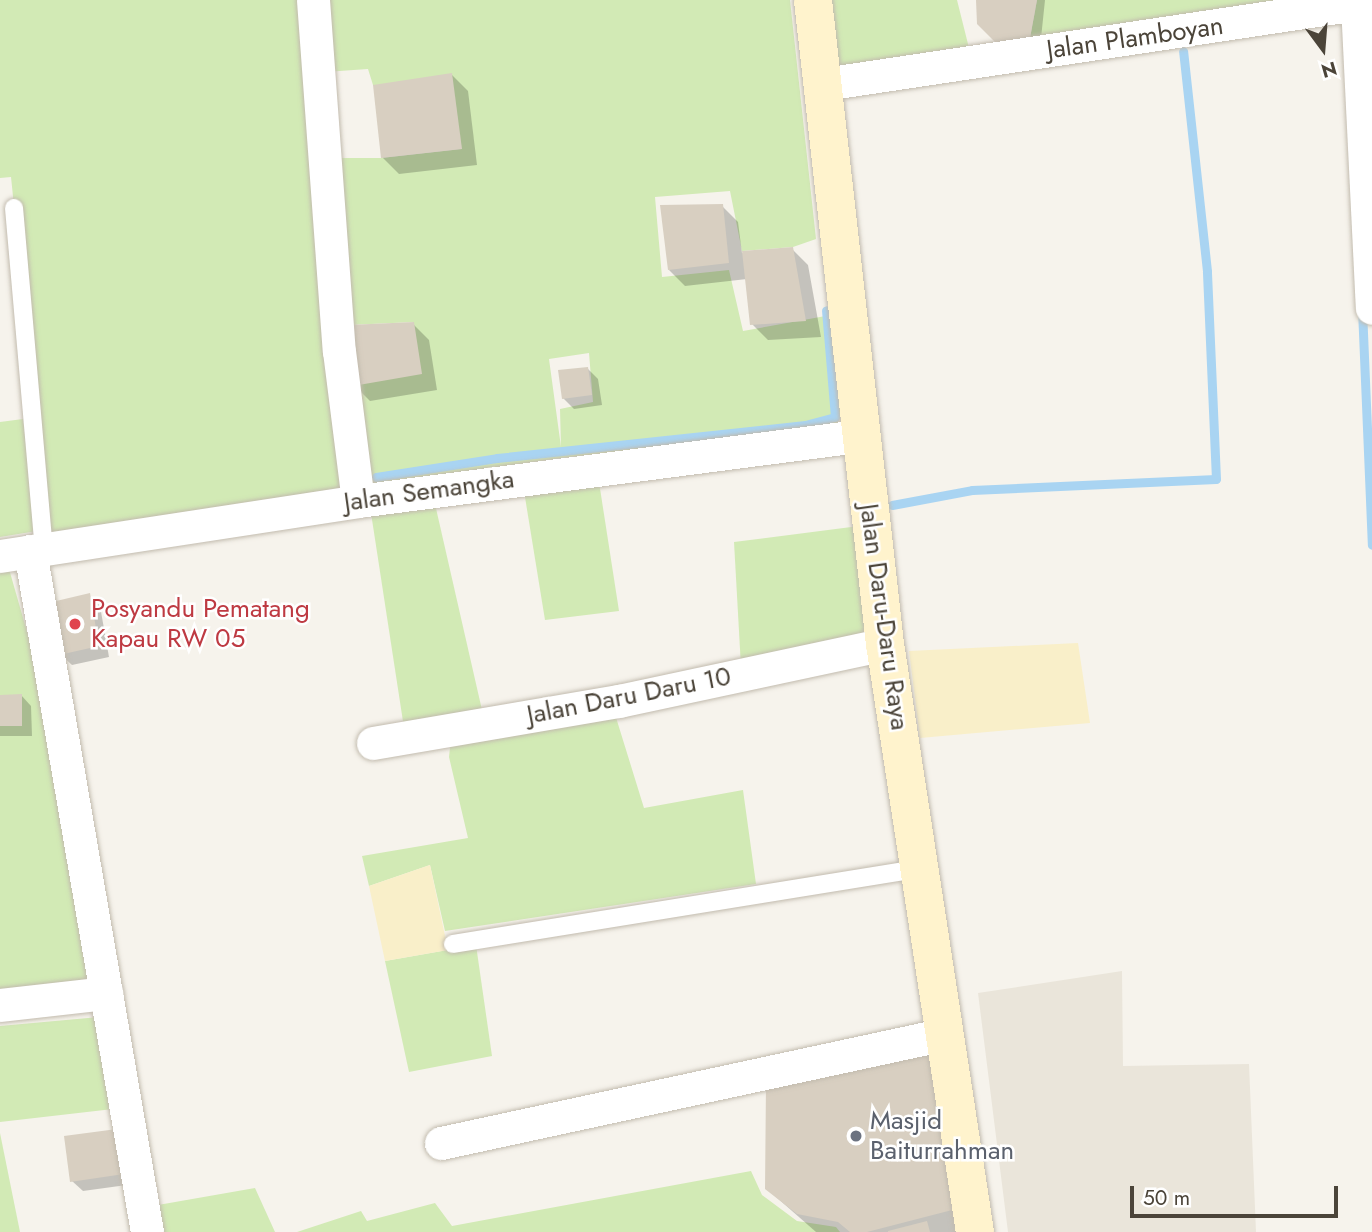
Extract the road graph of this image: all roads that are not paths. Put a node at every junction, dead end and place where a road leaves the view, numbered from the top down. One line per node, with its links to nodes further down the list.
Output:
1 (313, 0): 9 (street)
2 (813, 0): 4 (main road, Jalan Daru-Daru Raya)
3 (1357, 2): 4 (street, Jalan Plamboyan); 5 (street, Jalan Plamboyan)
4 (824, 84): 8 (main road, Jalan Daru-Daru Raya)
5 (1368, 178): 7 (street, Jalan Plamboyan)
6 (14, 208): 10 (lane)
7 (1372, 308)
8 (858, 436): 9 (street, Jalan Semangka); 11 (main road, Jalan Daru-Daru Raya)
9 (358, 501): 10 (street, Jalan Semangka)
10 (25, 552): 15 (street)
11 (885, 644): 12 (street, Jalan Daru Daru 10); 13 (main road, Jalan Daru-Daru Raya)
12 (373, 743)
13 (921, 868): 14 (lane); 17 (main road, Jalan Daru-Daru Raya)
14 (453, 944)
15 (106, 993): 16 (street); 19 (street)
16 (0, 1005)
17 (945, 1034): 18 (street); 20 (main road, Jalan Daru-Daru Raya)
18 (440, 1143)
19 (148, 1232)
20 (975, 1232)

